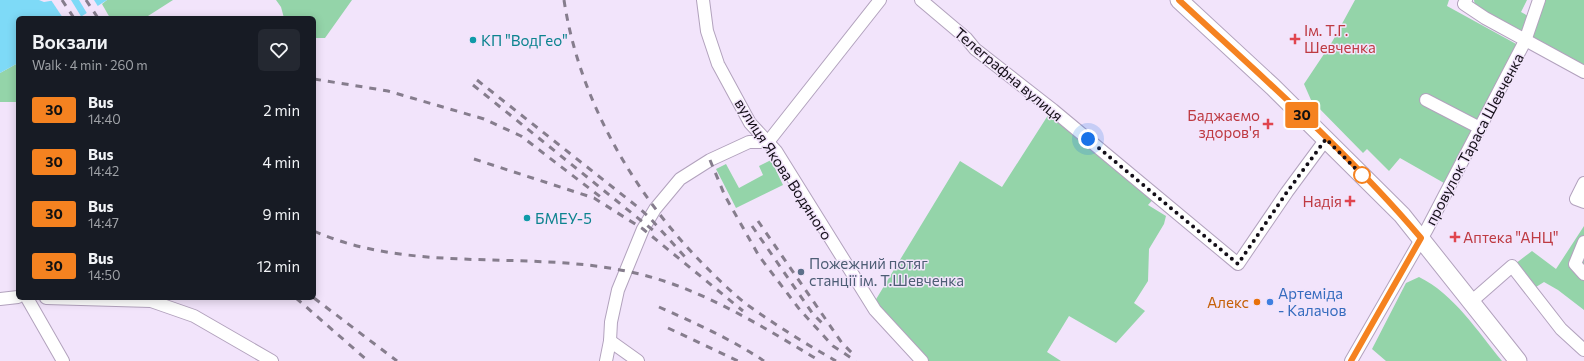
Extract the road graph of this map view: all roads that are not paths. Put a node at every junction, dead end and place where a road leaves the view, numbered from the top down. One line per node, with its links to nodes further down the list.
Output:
1 (703, 0): 12 (street, вулиця Якова Водяного)
2 (880, 0): 12 (street)
3 (921, 0): 11 (street, Телеграфна вулиця)
4 (1179, 0): 11 (main road)
5 (1466, 0): 7 (street)
6 (1539, 0): 7 (street, провулок Тараса Шевченка)
7 (1525, 41): 8 (street); 10 (street, провулок Тараса Шевченка)
8 (1584, 72)
9 (1426, 100): 10 (street)
10 (1480, 128): 15 (street, провулок Тараса Шевченка)
11 (1326, 139): 15 (main road)
12 (768, 142): 23 (street); 29 (street, вулиця Якова Водяного)
13 (1584, 183): 14 (street)
14 (1580, 200)
15 (1421, 238): 22 (main road); 30 (street, провулок Тараса Шевченка)
16 (1584, 242): 17 (street)
17 (1584, 274)
18 (16, 297): 19 (street)
19 (0, 298)
20 (28, 300): 25 (street)
21 (117, 300): 26 (street)
22 (1472, 301): 24 (street); 31 (main road)
23 (610, 341): 27 (street); 28 (street)
24 (1584, 350)
25 (64, 361)
26 (272, 361)
27 (606, 361)
28 (638, 361)
29 (922, 361)
30 (1351, 361)
31 (1518, 361)

